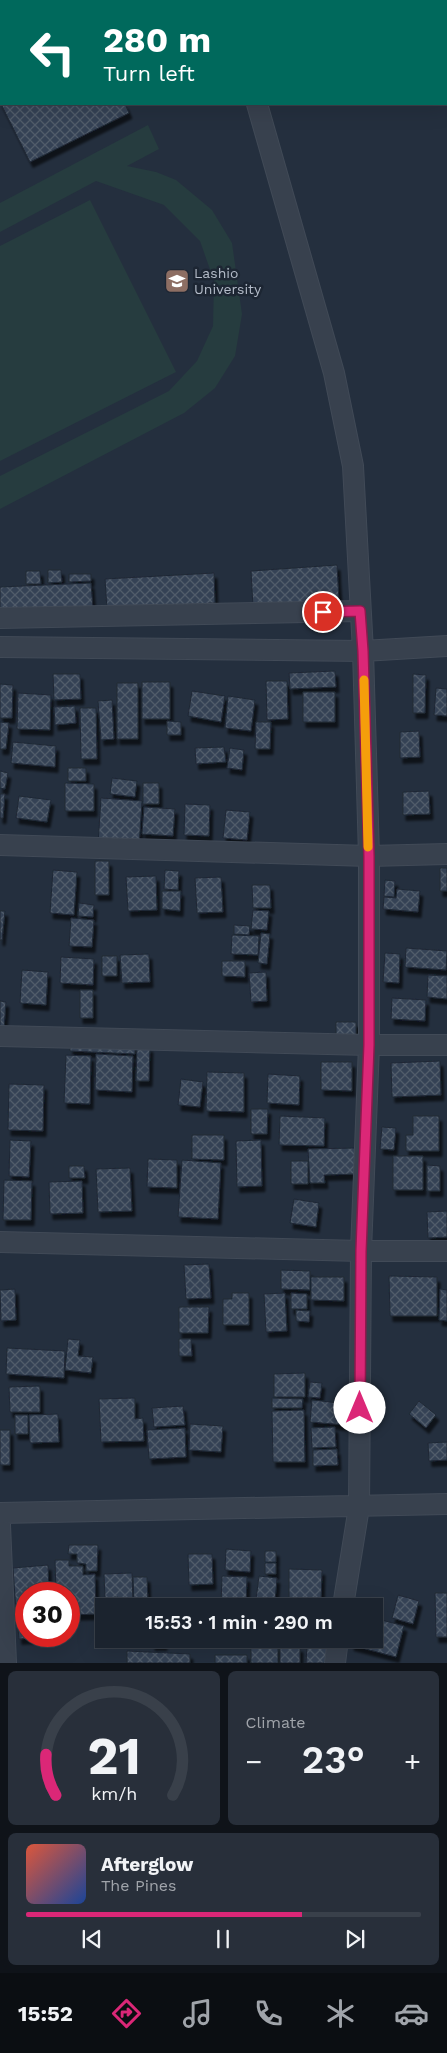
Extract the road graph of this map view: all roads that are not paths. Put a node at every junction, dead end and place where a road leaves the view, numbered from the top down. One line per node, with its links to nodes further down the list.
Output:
1 (257, 105): 2 (street)
2 (360, 611): 3 (street); 6 (street)
3 (0, 618)
4 (447, 646): 6 (street)
5 (0, 647): 6 (street)
6 (363, 651): 9 (street)
7 (0, 845): 9 (street)
8 (447, 854): 9 (street)
9 (369, 856): 11 (street)
10 (0, 1036): 11 (street)
11 (369, 1045): 12 (street); 15 (street)
12 (447, 1045)
13 (0, 1242): 15 (street)
14 (447, 1250): 15 (street)
15 (361, 1251): 17 (street)
16 (447, 1504): 17 (street)
17 (359, 1506): 18 (street); 20 (street)
18 (0, 1512)
19 (0, 1525): 22 (street)
20 (344, 1598)
21 (337, 1648): 23 (street)
22 (6, 1663)
23 (335, 1663)

